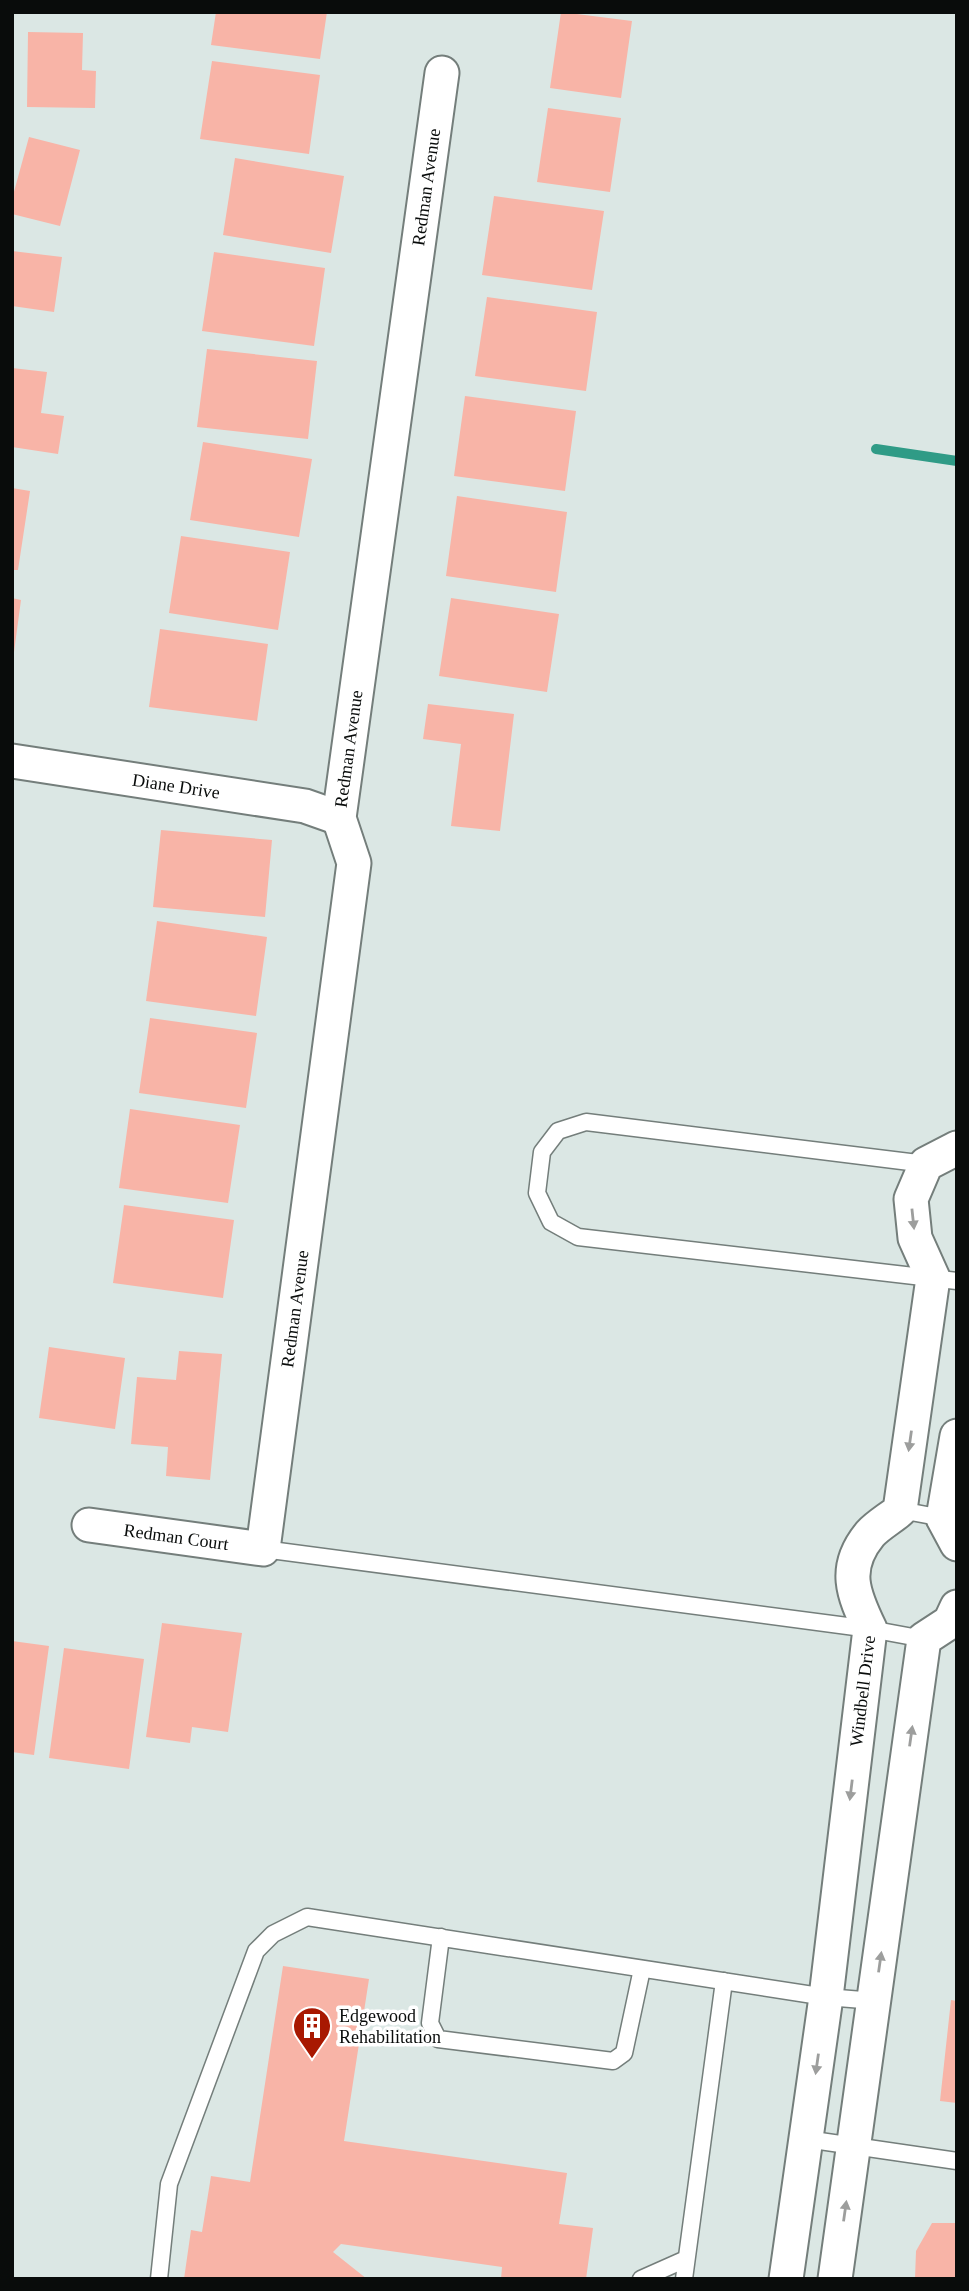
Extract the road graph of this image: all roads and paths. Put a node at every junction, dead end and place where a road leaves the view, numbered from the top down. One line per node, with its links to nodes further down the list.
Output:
1 (442, 73): 3 (street, Redman Avenue)
2 (12, 761): 3 (street, Diane Drive)
3 (339, 818): 11 (street, Redman Avenue)
4 (957, 1148): 5 (street)
5 (926, 1164): 6 (street, one-way to 6); 6 (lane)
6 (945, 1279): 8 (street, one-way to 8)
7 (957, 1436): 10 (street)
8 (900, 1510): 10 (lane); 13 (street, Windbell Drive)
9 (89, 1525): 11 (street, Redman Court)
10 (950, 1531)
11 (263, 1549): 13 (lane)
12 (957, 1607): 14 (street)
13 (870, 1629): 14 (lane); 18 (street, Windbell Drive, one-way to 18)
14 (924, 1639): 19 (street, one-way to 14)
15 (441, 1937): 16 (lane); 16 (lane); 24 (lane)
16 (642, 1969): 17 (lane)
17 (724, 1981): 18 (lane); 23 (lane)
18 (826, 1997): 19 (lane); 20 (street, Windbell Drive, one-way to 20)
19 (875, 2001): 21 (street)
20 (806, 2139): 21 (lane); 27 (street, Windbell Drive)
21 (853, 2145): 22 (lane); 28 (street, one-way to 21)
22 (957, 2161)
23 (686, 2259): 25 (lane); 26 (lane)
24 (159, 2279)
25 (641, 2279)
26 (684, 2279)
27 (786, 2279)
28 (835, 2279)

